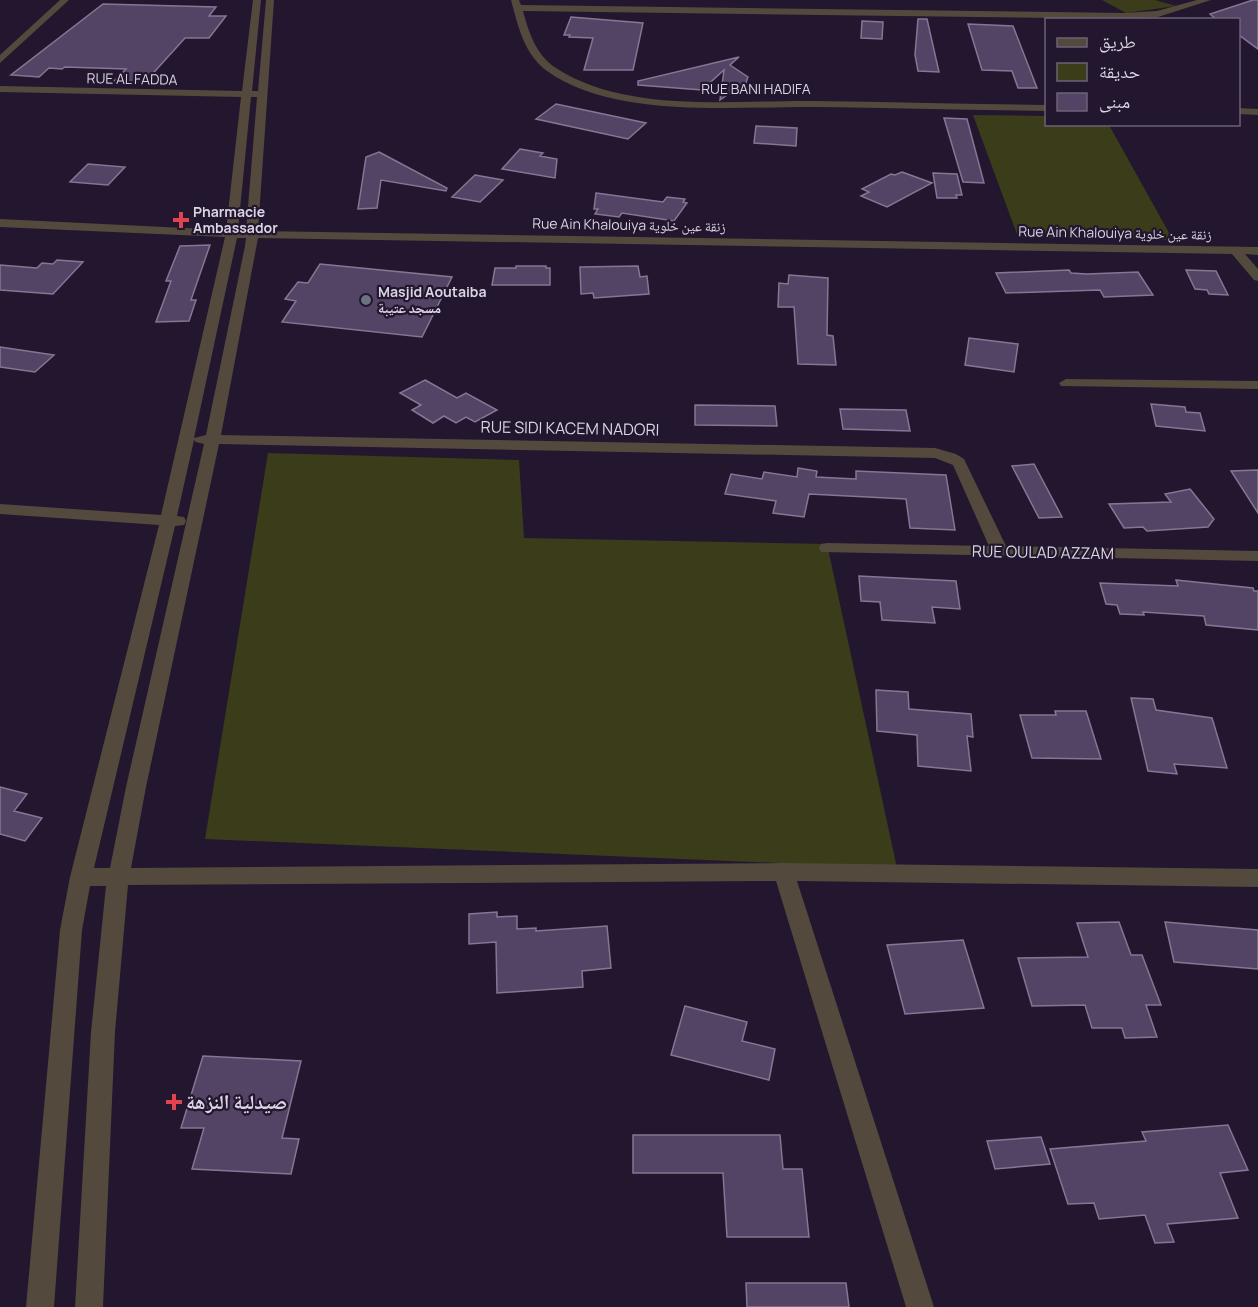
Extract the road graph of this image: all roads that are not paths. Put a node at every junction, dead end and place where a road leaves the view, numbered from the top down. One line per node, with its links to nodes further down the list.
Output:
1 (64, 0): 6 (street)
2 (259, 0): 3 (street); 9 (street)
3 (270, 0): 8 (street)
4 (1207, 0): 5 (street)
5 (516, 4): 10 (street, RUE BANI HADIFA)
6 (0, 60)
7 (0, 89): 9 (street, RUE AL FADDA)
8 (262, 94): 9 (street, RUE AL FADDA); 15 (street)
9 (246, 95): 14 (street)
10 (1045, 108)
11 (1240, 111): 12 (street)
12 (1258, 112)
13 (0, 223): 14 (street, Rue Ain Khalouiya زنقة عين خلوية)
14 (232, 234): 15 (street, Rue Ain Khalouiya زنقة عين خلوية); 22 (street)
15 (252, 234): 16 (street, Rue Ain Khalouiya زنقة عين خلوية); 21 (street)
16 (1235, 250): 17 (street, Rue Ain Khalouiya زنقة عين خلوية); 18 (street)
17 (1258, 251)
18 (1258, 277)
19 (1066, 383): 20 (street)
20 (1258, 386)
21 (213, 438): 22 (street, RUE SIDI KACEM NADORI); 25 (street); 27 (street, RUE SIDI KACEM NADORI)
22 (187, 439): 24 (street)
23 (0, 509): 24 (street)
24 (168, 521): 25 (street); 31 (street)
25 (195, 522): 30 (street)
26 (827, 548): 27 (street, RUE OULAD AZZAM)
27 (1000, 551): 28 (street, RUE OULAD AZZAM)
28 (1258, 556)
29 (784, 872): 30 (street); 32 (street); 35 (street)
30 (119, 876): 31 (street); 34 (street)
31 (81, 877): 33 (street)
32 (1258, 878)
33 (40, 1307)
34 (88, 1307)
35 (920, 1307)

